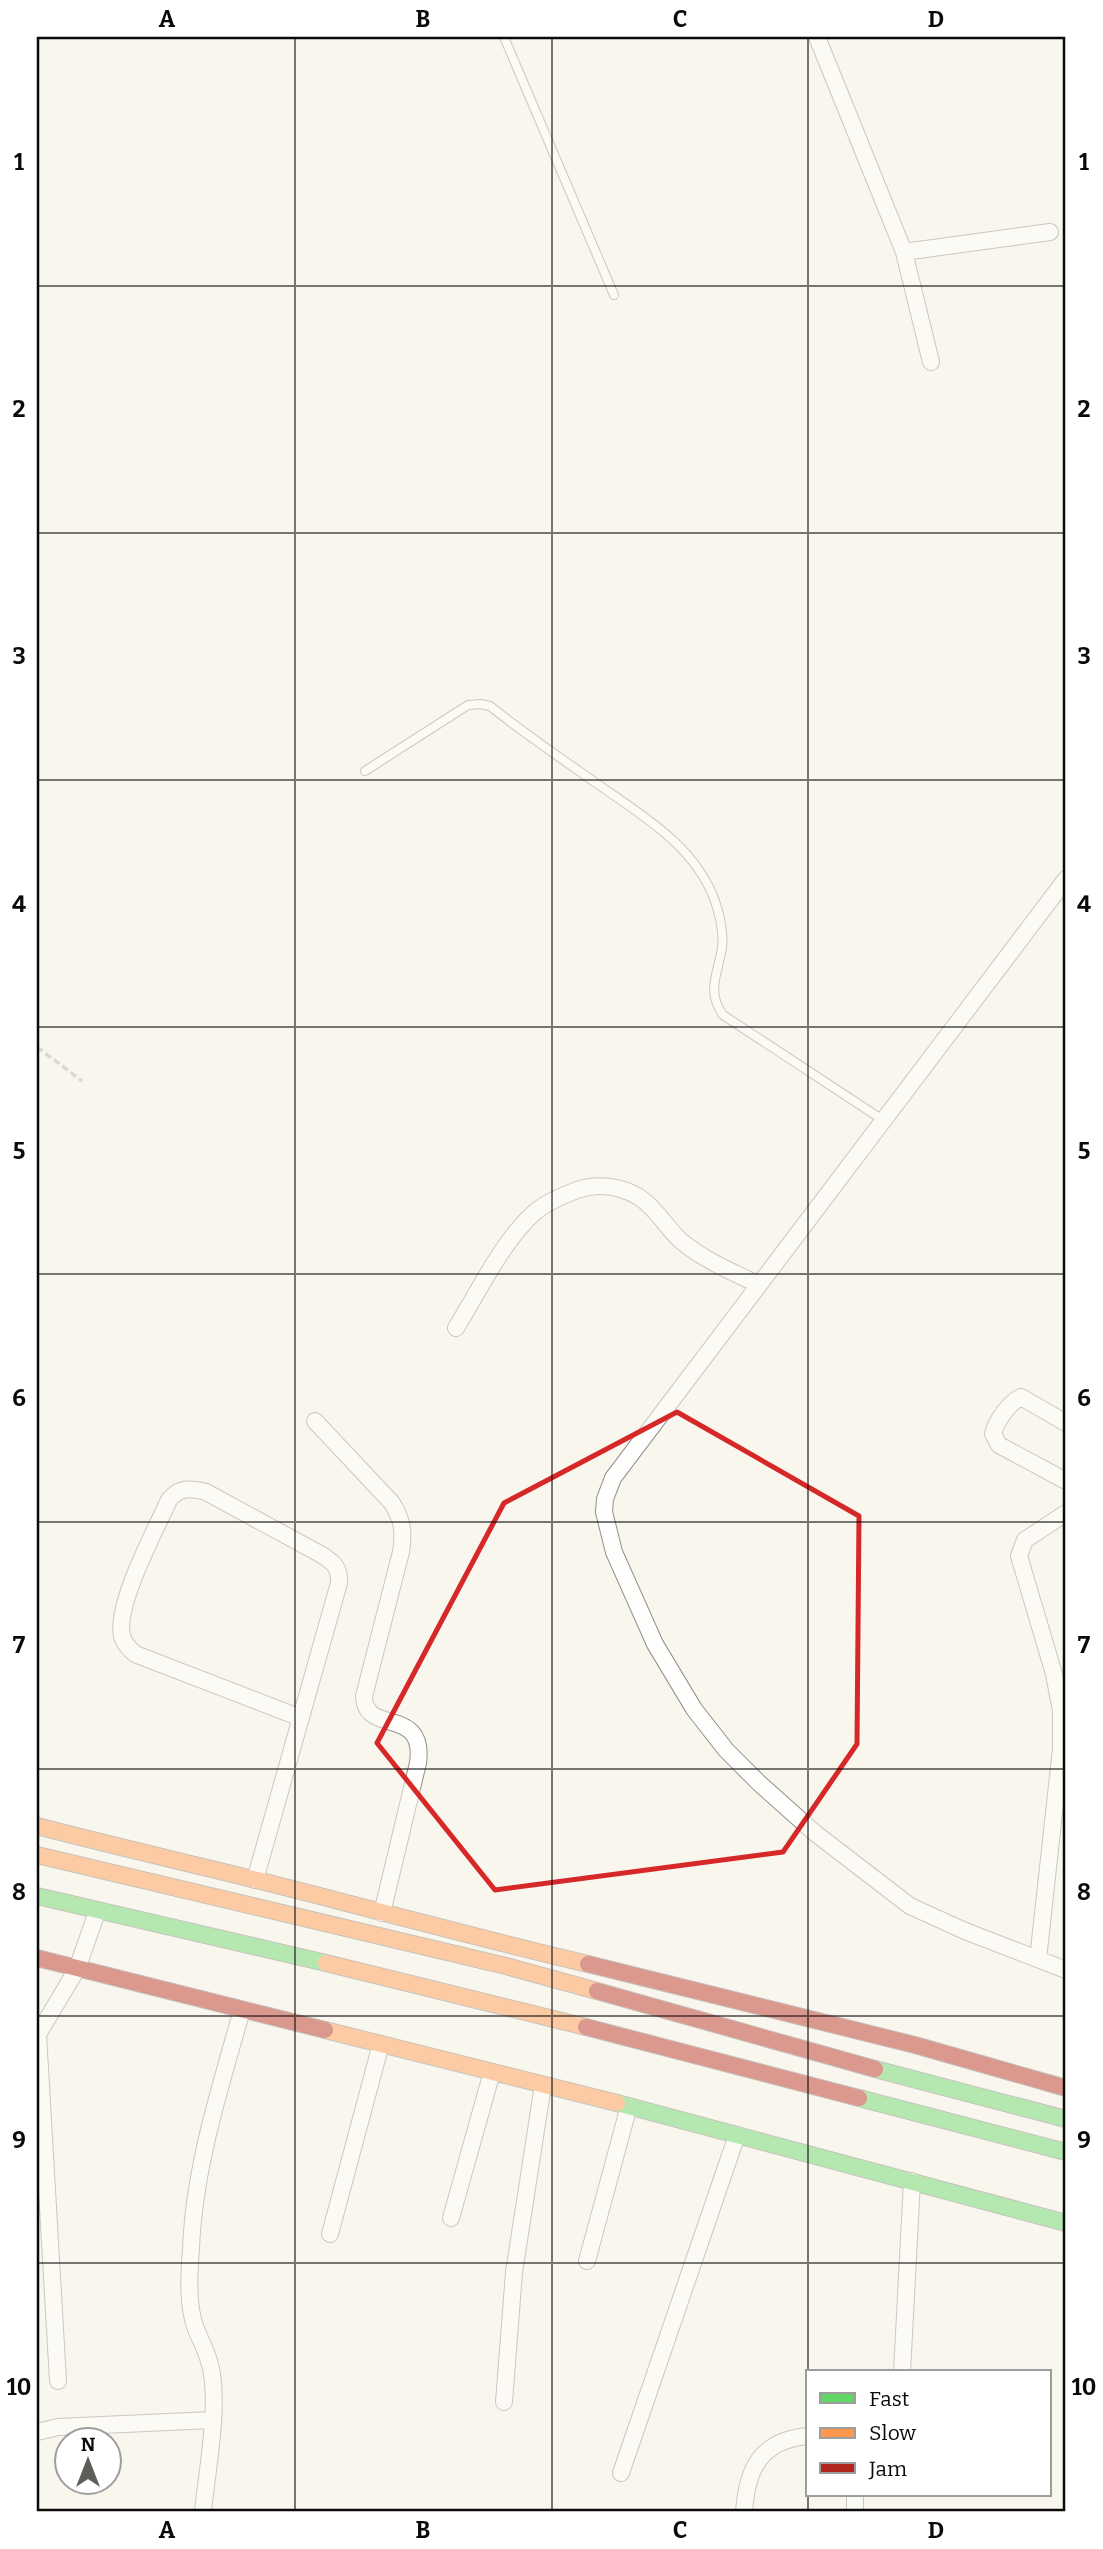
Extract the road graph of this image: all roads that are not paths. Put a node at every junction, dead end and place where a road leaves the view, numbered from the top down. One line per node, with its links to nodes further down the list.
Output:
1 (504, 37): 5 (lane)
2 (817, 37): 4 (street)
3 (1049, 232): 4 (street)
4 (904, 252): 6 (street)
5 (614, 295)
6 (931, 362)
7 (365, 771): 9 (lane)
8 (1066, 879): 9 (street)
9 (884, 1121): 10 (street)
10 (759, 1285): 11 (street); 24 (street)
11 (456, 1328)
12 (315, 1420): 22 (street)
13 (1066, 1423): 14 (street)
14 (1066, 1482)
15 (1066, 1513): 24 (street)
16 (301, 1718): 16 (street); 19 (street)
17 (37, 1826): 19 (main road)
18 (37, 1855): 34 (main road)
19 (255, 1880): 22 (main road)
20 (37, 1896): 21 (main road)
21 (97, 1912): 25 (street); 36 (main road)
22 (382, 1913): 32 (main road)
23 (37, 1958): 25 (main road)
24 (1038, 1959): 26 (street)
25 (77, 1969): 27 (main road); 28 (street)
26 (1066, 1970)
27 (242, 2010): 29 (main road); 45 (street)
28 (37, 2035): 43 (street)
29 (381, 2044): 30 (main road); 40 (street)
30 (492, 2072): 31 (main road); 38 (street)
31 (543, 2085): 33 (main road); 44 (street)
32 (1066, 2088)
33 (628, 2106): 35 (main road); 41 (street)
34 (1066, 2119)
35 (737, 2135): 37 (main road); 48 (street)
36 (1066, 2152)
37 (912, 2181): 39 (main road); 42 (street)
38 (451, 2218)
39 (1066, 2223)
40 (330, 2234)
41 (587, 2261)
42 (902, 2370)
43 (58, 2381)
44 (504, 2402)
45 (212, 2420): 46 (street); 49 (street)
46 (37, 2432)
47 (806, 2437): 50 (street)
48 (621, 2473)
49 (204, 2512)
50 (744, 2512)

